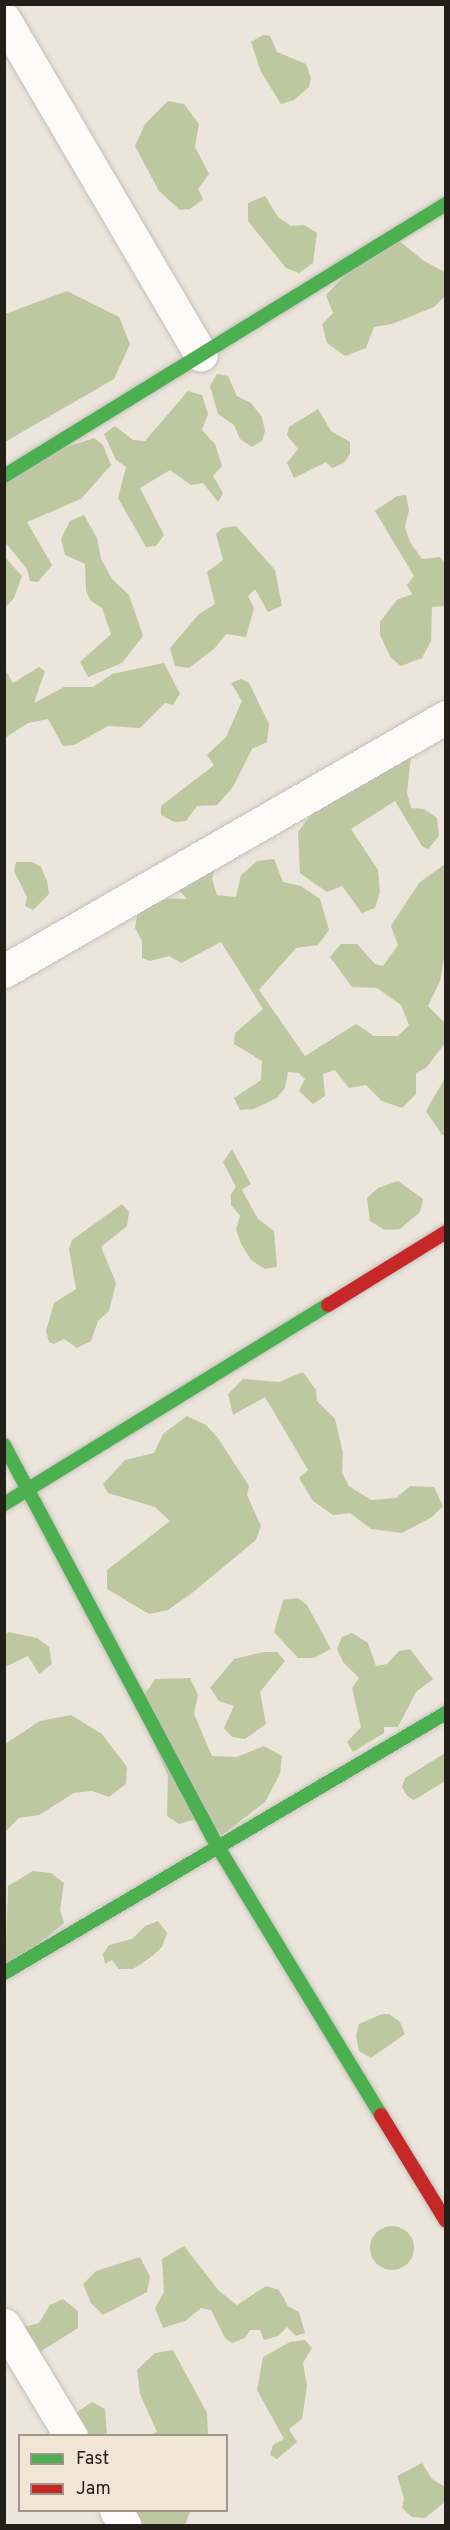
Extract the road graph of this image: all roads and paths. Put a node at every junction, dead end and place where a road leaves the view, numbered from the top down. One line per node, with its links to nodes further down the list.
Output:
1 (4, 19): 3 (street)
2 (446, 204): 3 (street)
3 (201, 355): 4 (street)
4 (4, 476)
5 (446, 717): 6 (street)
6 (4, 971)
7 (446, 1232): 9 (street)
8 (4, 1445): 9 (street)
9 (31, 1489): 10 (street); 12 (street)
10 (4, 1504)
11 (446, 1713): 12 (street)
12 (218, 1846): 13 (street); 14 (street)
13 (4, 1973)
14 (446, 2221)
15 (4, 2325): 16 (street)
16 (70, 2434)
17 (117, 2512): 18 (street)
18 (125, 2526)

